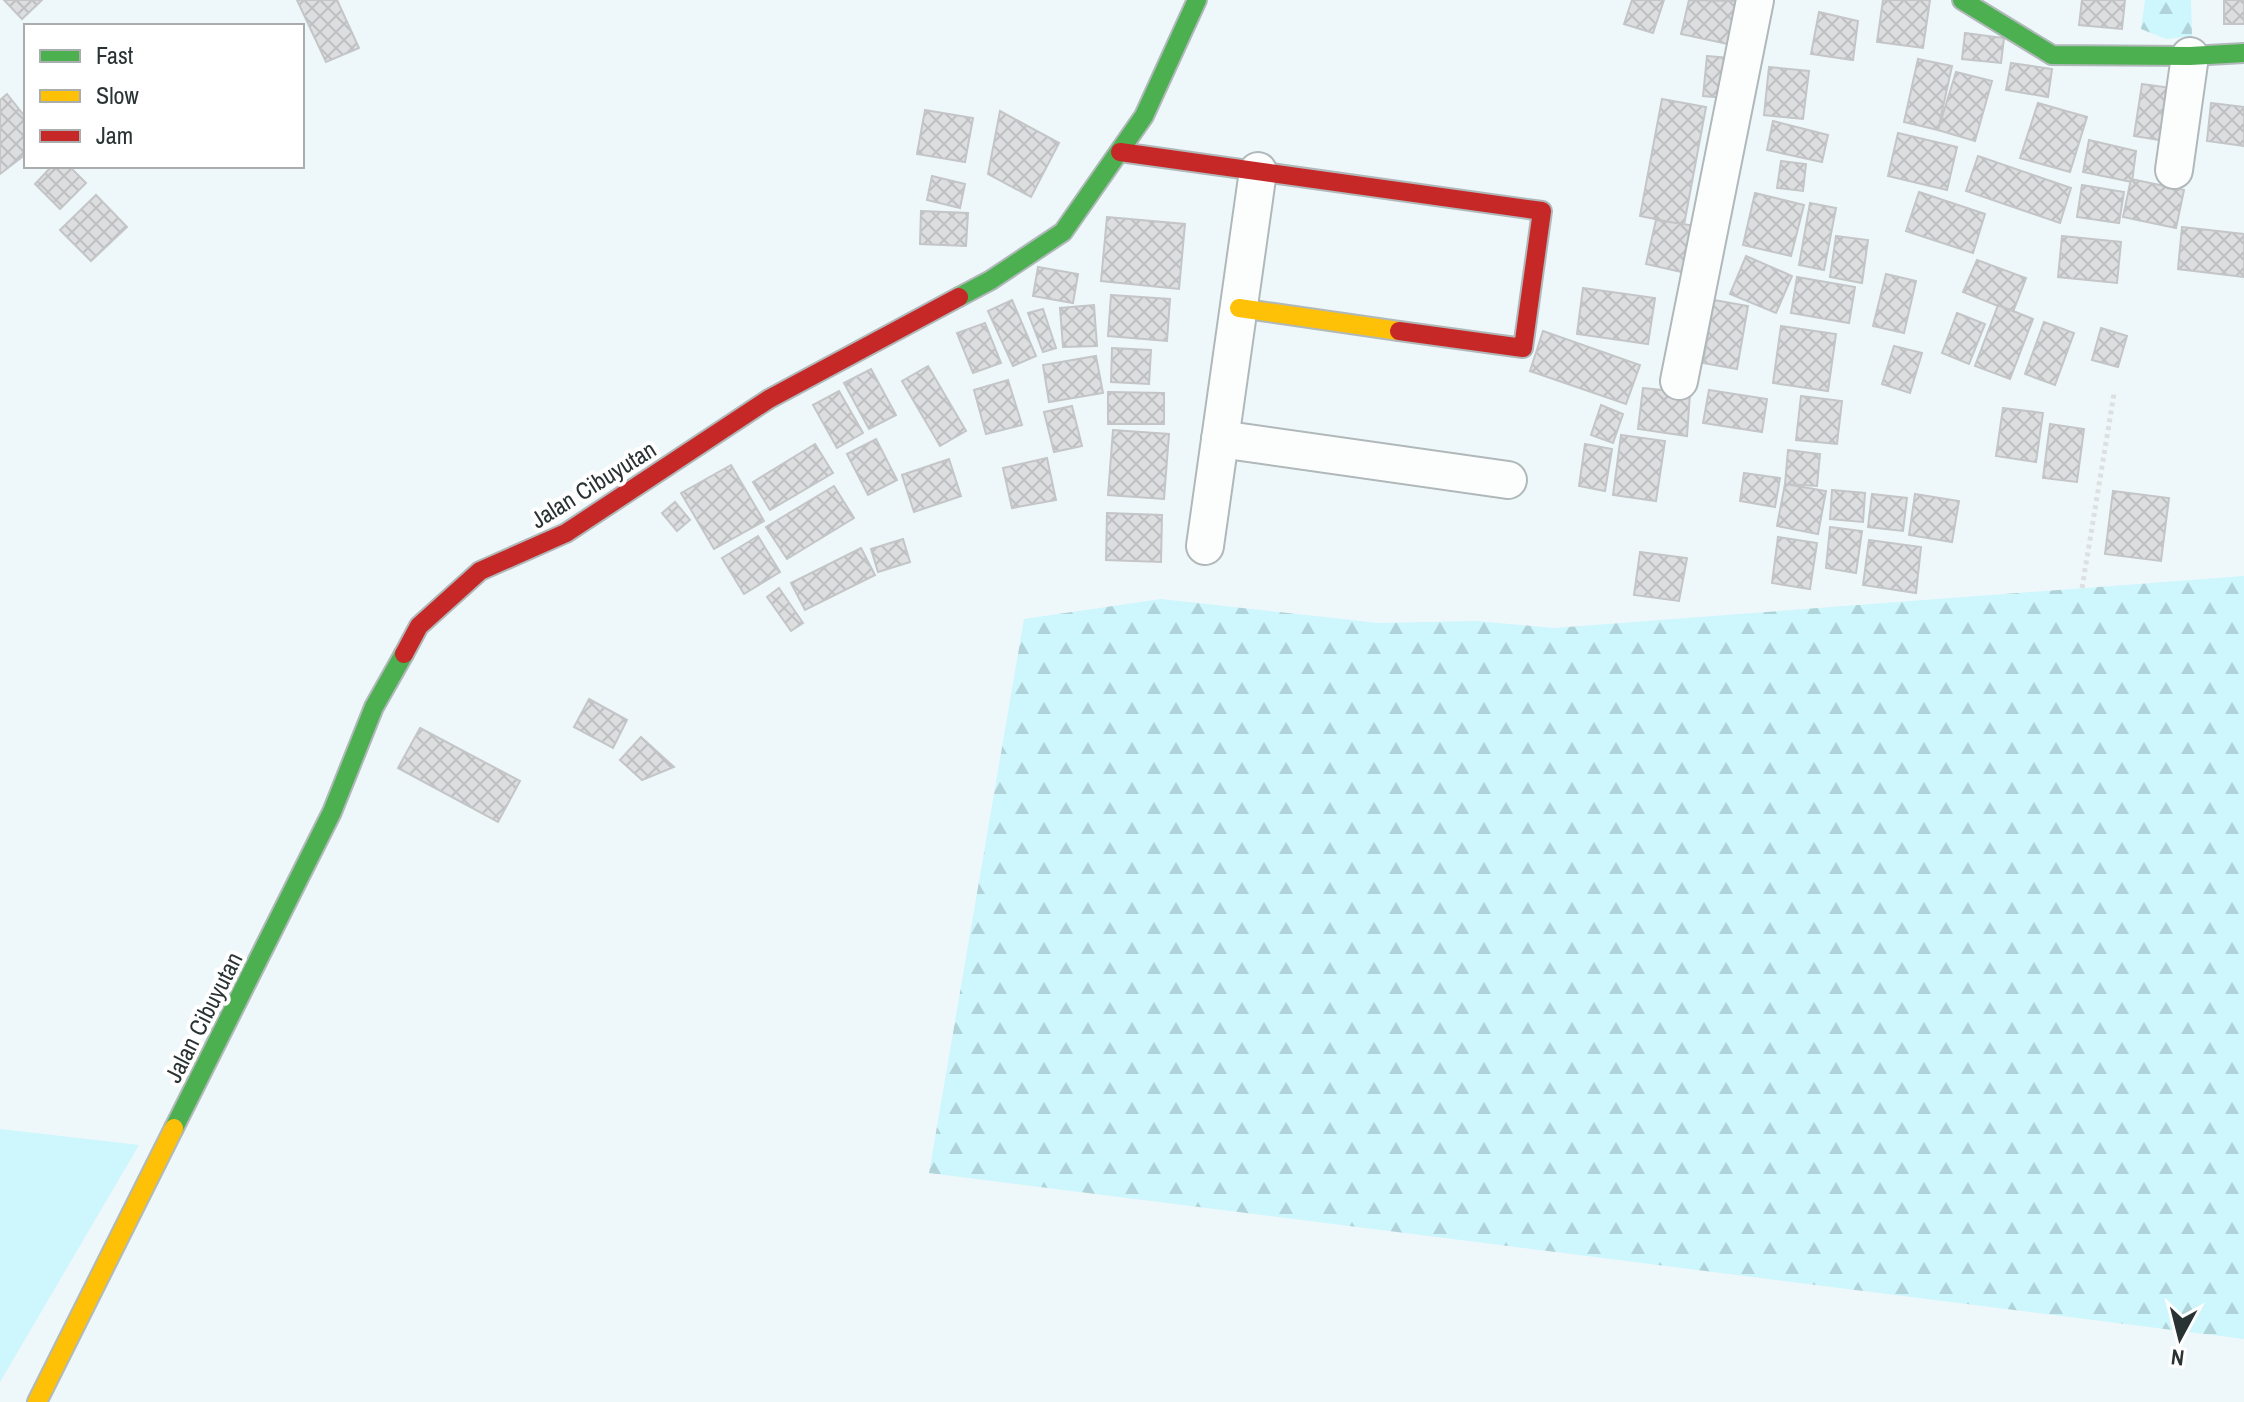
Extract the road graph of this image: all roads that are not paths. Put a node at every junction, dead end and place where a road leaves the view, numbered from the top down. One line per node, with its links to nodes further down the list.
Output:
1 (1197, 0): 6 (street, Jalan Cibuyutan)
2 (1755, 0): 10 (street)
3 (1962, 0): 5 (street)
4 (2244, 53): 5 (street)
5 (2190, 56): 7 (street)
6 (1120, 152): 8 (street); 14 (street, Jalan Cibuyutan)
7 (2174, 170)
8 (1258, 171): 9 (street); 9 (street)
9 (1239, 308): 11 (street)
10 (1679, 381)
11 (1220, 439): 12 (street); 13 (street)
12 (1508, 480)
13 (1205, 546)
14 (37, 1402)

